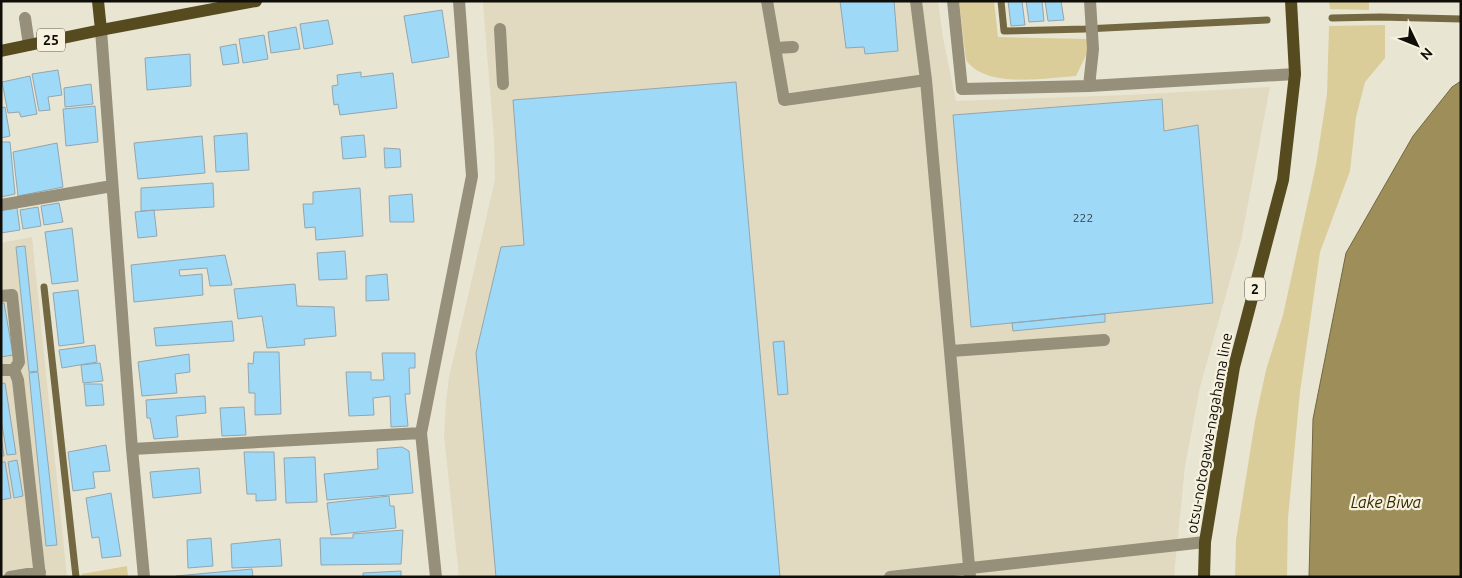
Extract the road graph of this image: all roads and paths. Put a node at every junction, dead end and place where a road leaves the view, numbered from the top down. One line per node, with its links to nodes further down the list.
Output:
1 (98, 1): 11 (main road)
2 (256, 1): 11 (main road)
3 (459, 1): 26 (street)
4 (767, 1): 13 (street)
5 (916, 1): 17 (street)
6 (952, 1): 19 (street)
7 (1090, 1): 19 (street)
8 (1291, 1): 16 (main road, otsu-notogawa-nagahama line / 2)
9 (25, 18): 12 (street)
10 (500, 29): 18 (street)
11 (101, 30): 12 (main road, 25); 20 (street)
12 (29, 45): 15 (main road, 25)
13 (775, 48): 14 (street); 17 (street)
14 (793, 48)
15 (1, 51)
16 (1295, 74): 19 (street); 28 (main road, otsu-notogawa-nagahama line / 2)
17 (926, 80): 24 (street)
18 (503, 84)
19 (1089, 86)
20 (112, 186): 21 (street); 27 (street)
21 (1, 205)
22 (1, 296): 25 (street)
23 (1104, 340): 24 (street)
24 (951, 351): 29 (street)
25 (7, 370): 30 (street)
26 (421, 433): 27 (street); 33 (street)
27 (132, 449): 32 (street)
28 (1205, 542): 29 (street); 35 (main road, otsu-notogawa-nagahama line / 2)
29 (969, 573): 34 (street)
30 (40, 574): 31 (street)
31 (10, 577)
32 (144, 577)
33 (436, 577)
34 (890, 577)
35 (1204, 577)

